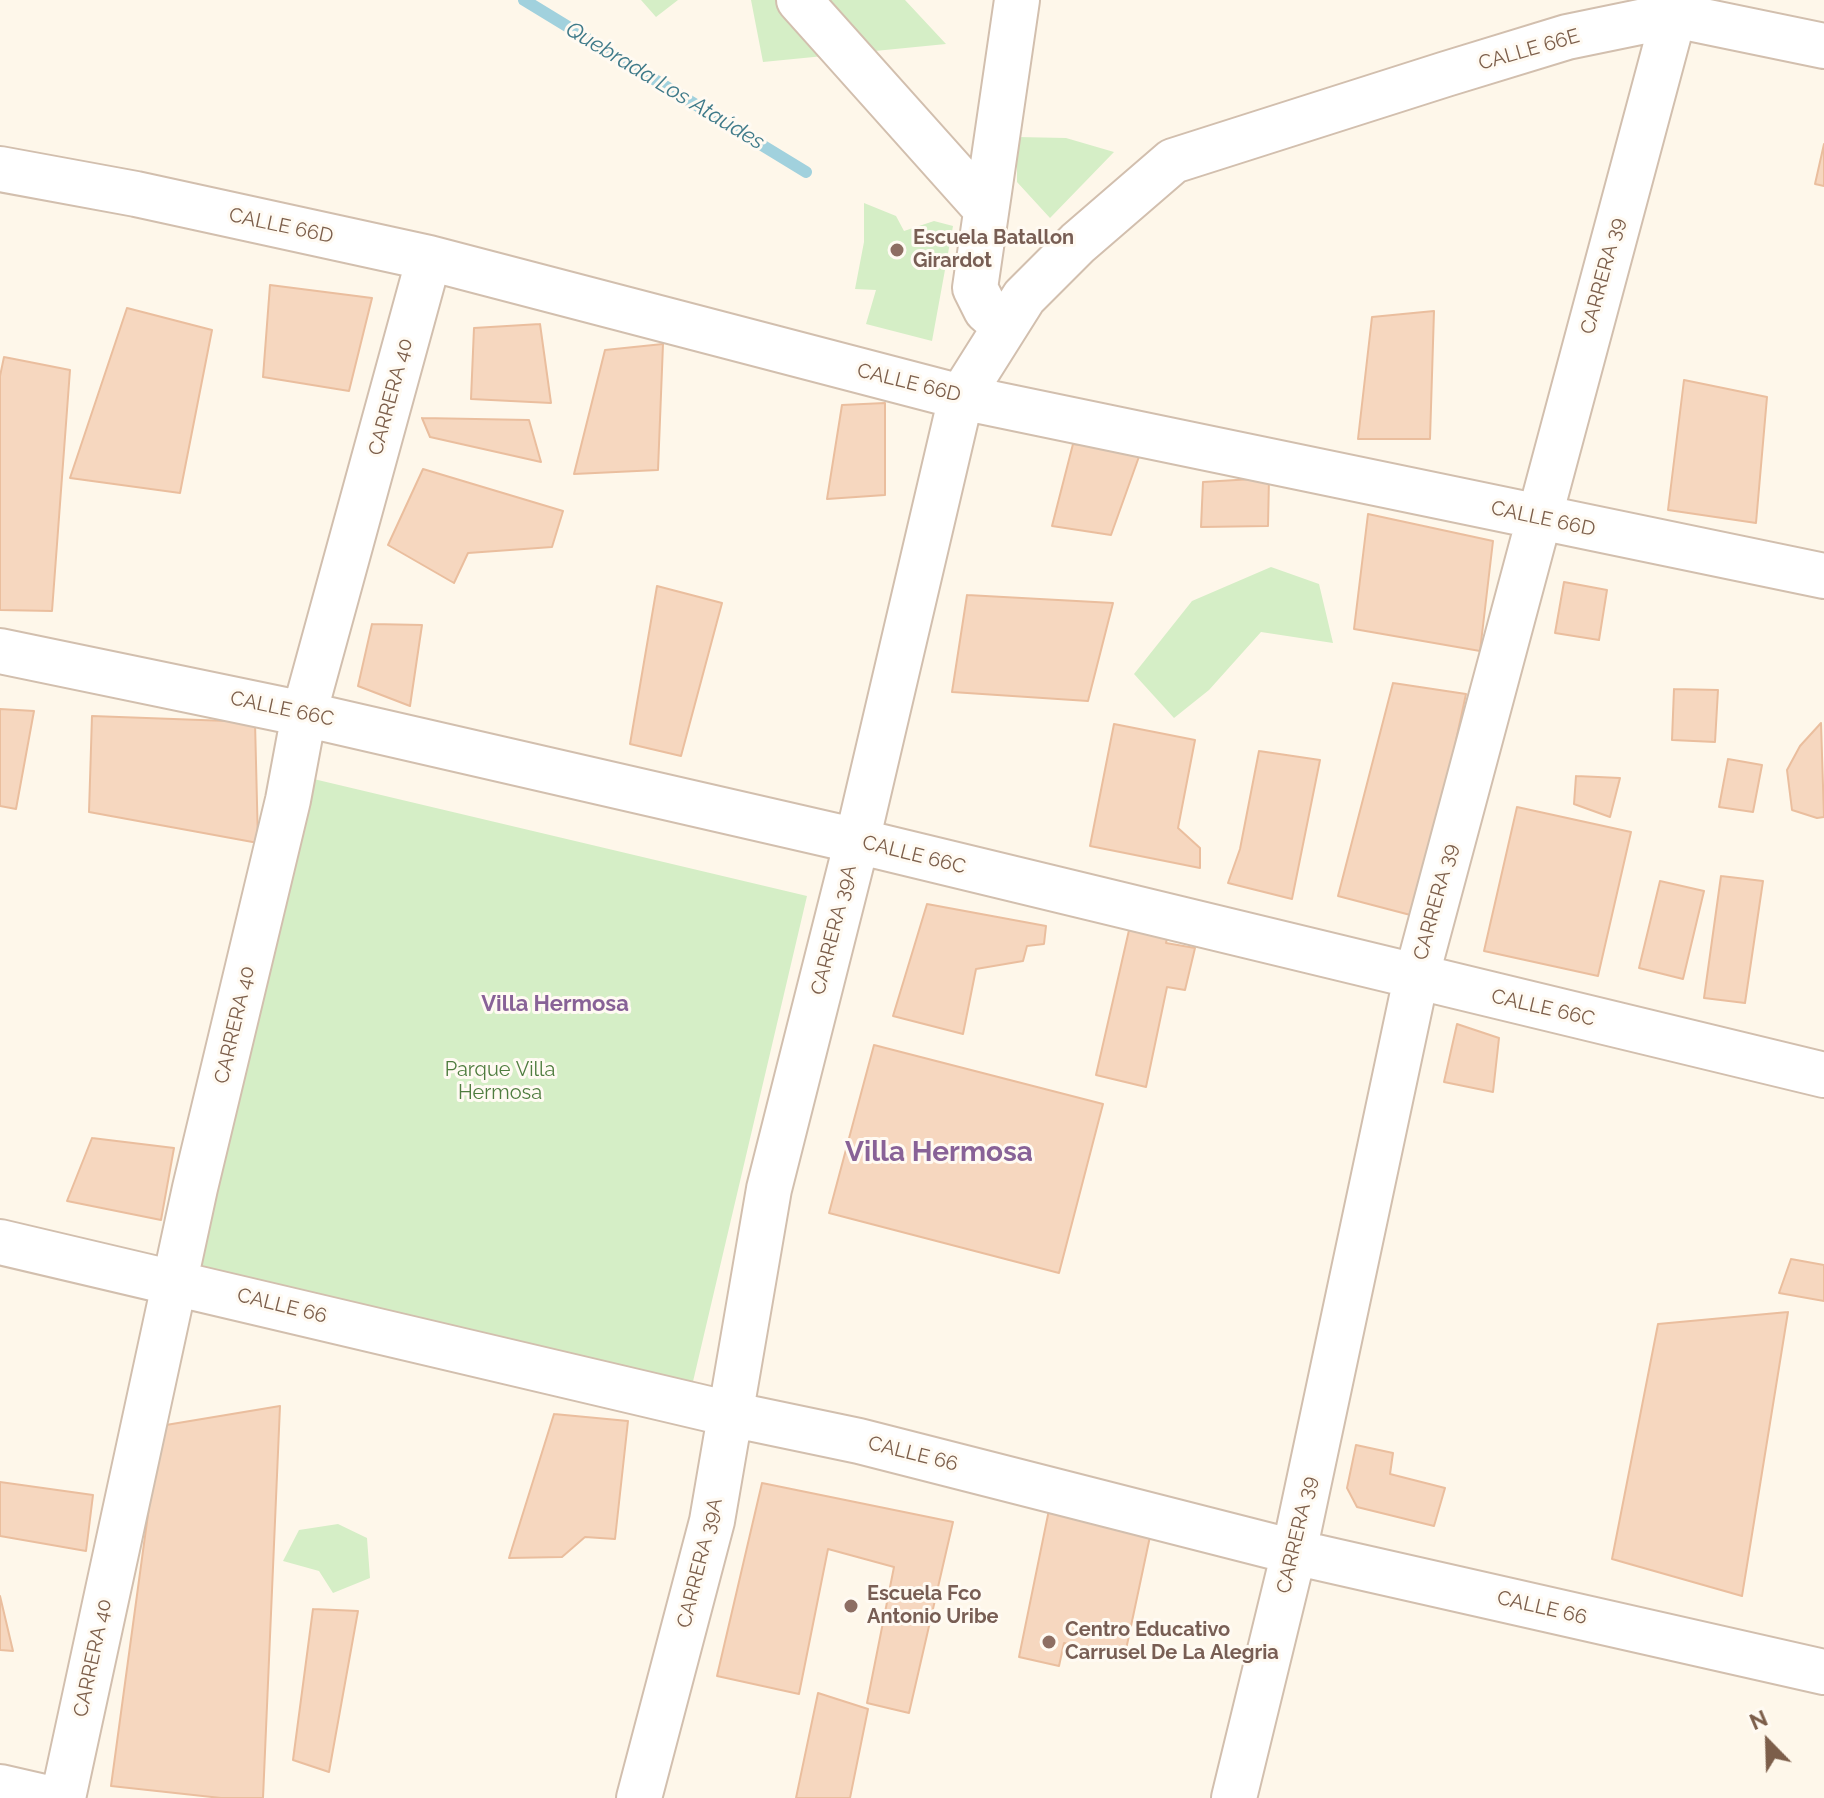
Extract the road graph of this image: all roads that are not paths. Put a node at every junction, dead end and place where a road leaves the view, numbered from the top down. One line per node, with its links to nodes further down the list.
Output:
1 (799, 0): 7 (street)
2 (1017, 0): 7 (street)
3 (1674, 8): 4 (street, CALLE 66E); 5 (street, CALLE 66E); 11 (street, CARRERA 39)
4 (1824, 46)
5 (1241, 139): 9 (street, CARRERA 39A)
6 (0, 169): 8 (street, CALLE 66D)
7 (985, 208): 9 (street)
8 (429, 258): 10 (street, CALLE 66D); 14 (street, CARRERA 40)
9 (1005, 327): 10 (street, CARRERA 39A)
10 (961, 397): 11 (street, CALLE 66D); 15 (street, CARRERA 39A)
11 (1537, 518): 12 (street, CALLE 66D); 16 (street, CARRERA 39)
12 (1824, 576)
13 (0, 651): 14 (street, CALLE 66C)
14 (304, 714): 15 (street, CALLE 66C); 19 (street, CARRERA 40)
15 (857, 841): 16 (street, CALLE 66C); 20 (street, CARRERA 39A)
16 (1416, 978): 17 (street, CALLE 66C); 21 (street, CARRERA 39)
17 (1824, 1075)
18 (0, 1242): 19 (street, CALLE 66)
19 (175, 1280): 20 (street, CALLE 66); 25 (street, CARRERA 40)
20 (730, 1414): 21 (street, CALLE 66); 26 (street, CARRERA 39A)
21 (1294, 1552): 22 (street, CALLE 66); 27 (street, CARRERA 39)
22 (1824, 1672)
23 (0, 1787): 24 (street)
24 (48, 1798)
25 (63, 1798)
26 (639, 1798)
27 (1234, 1798)

